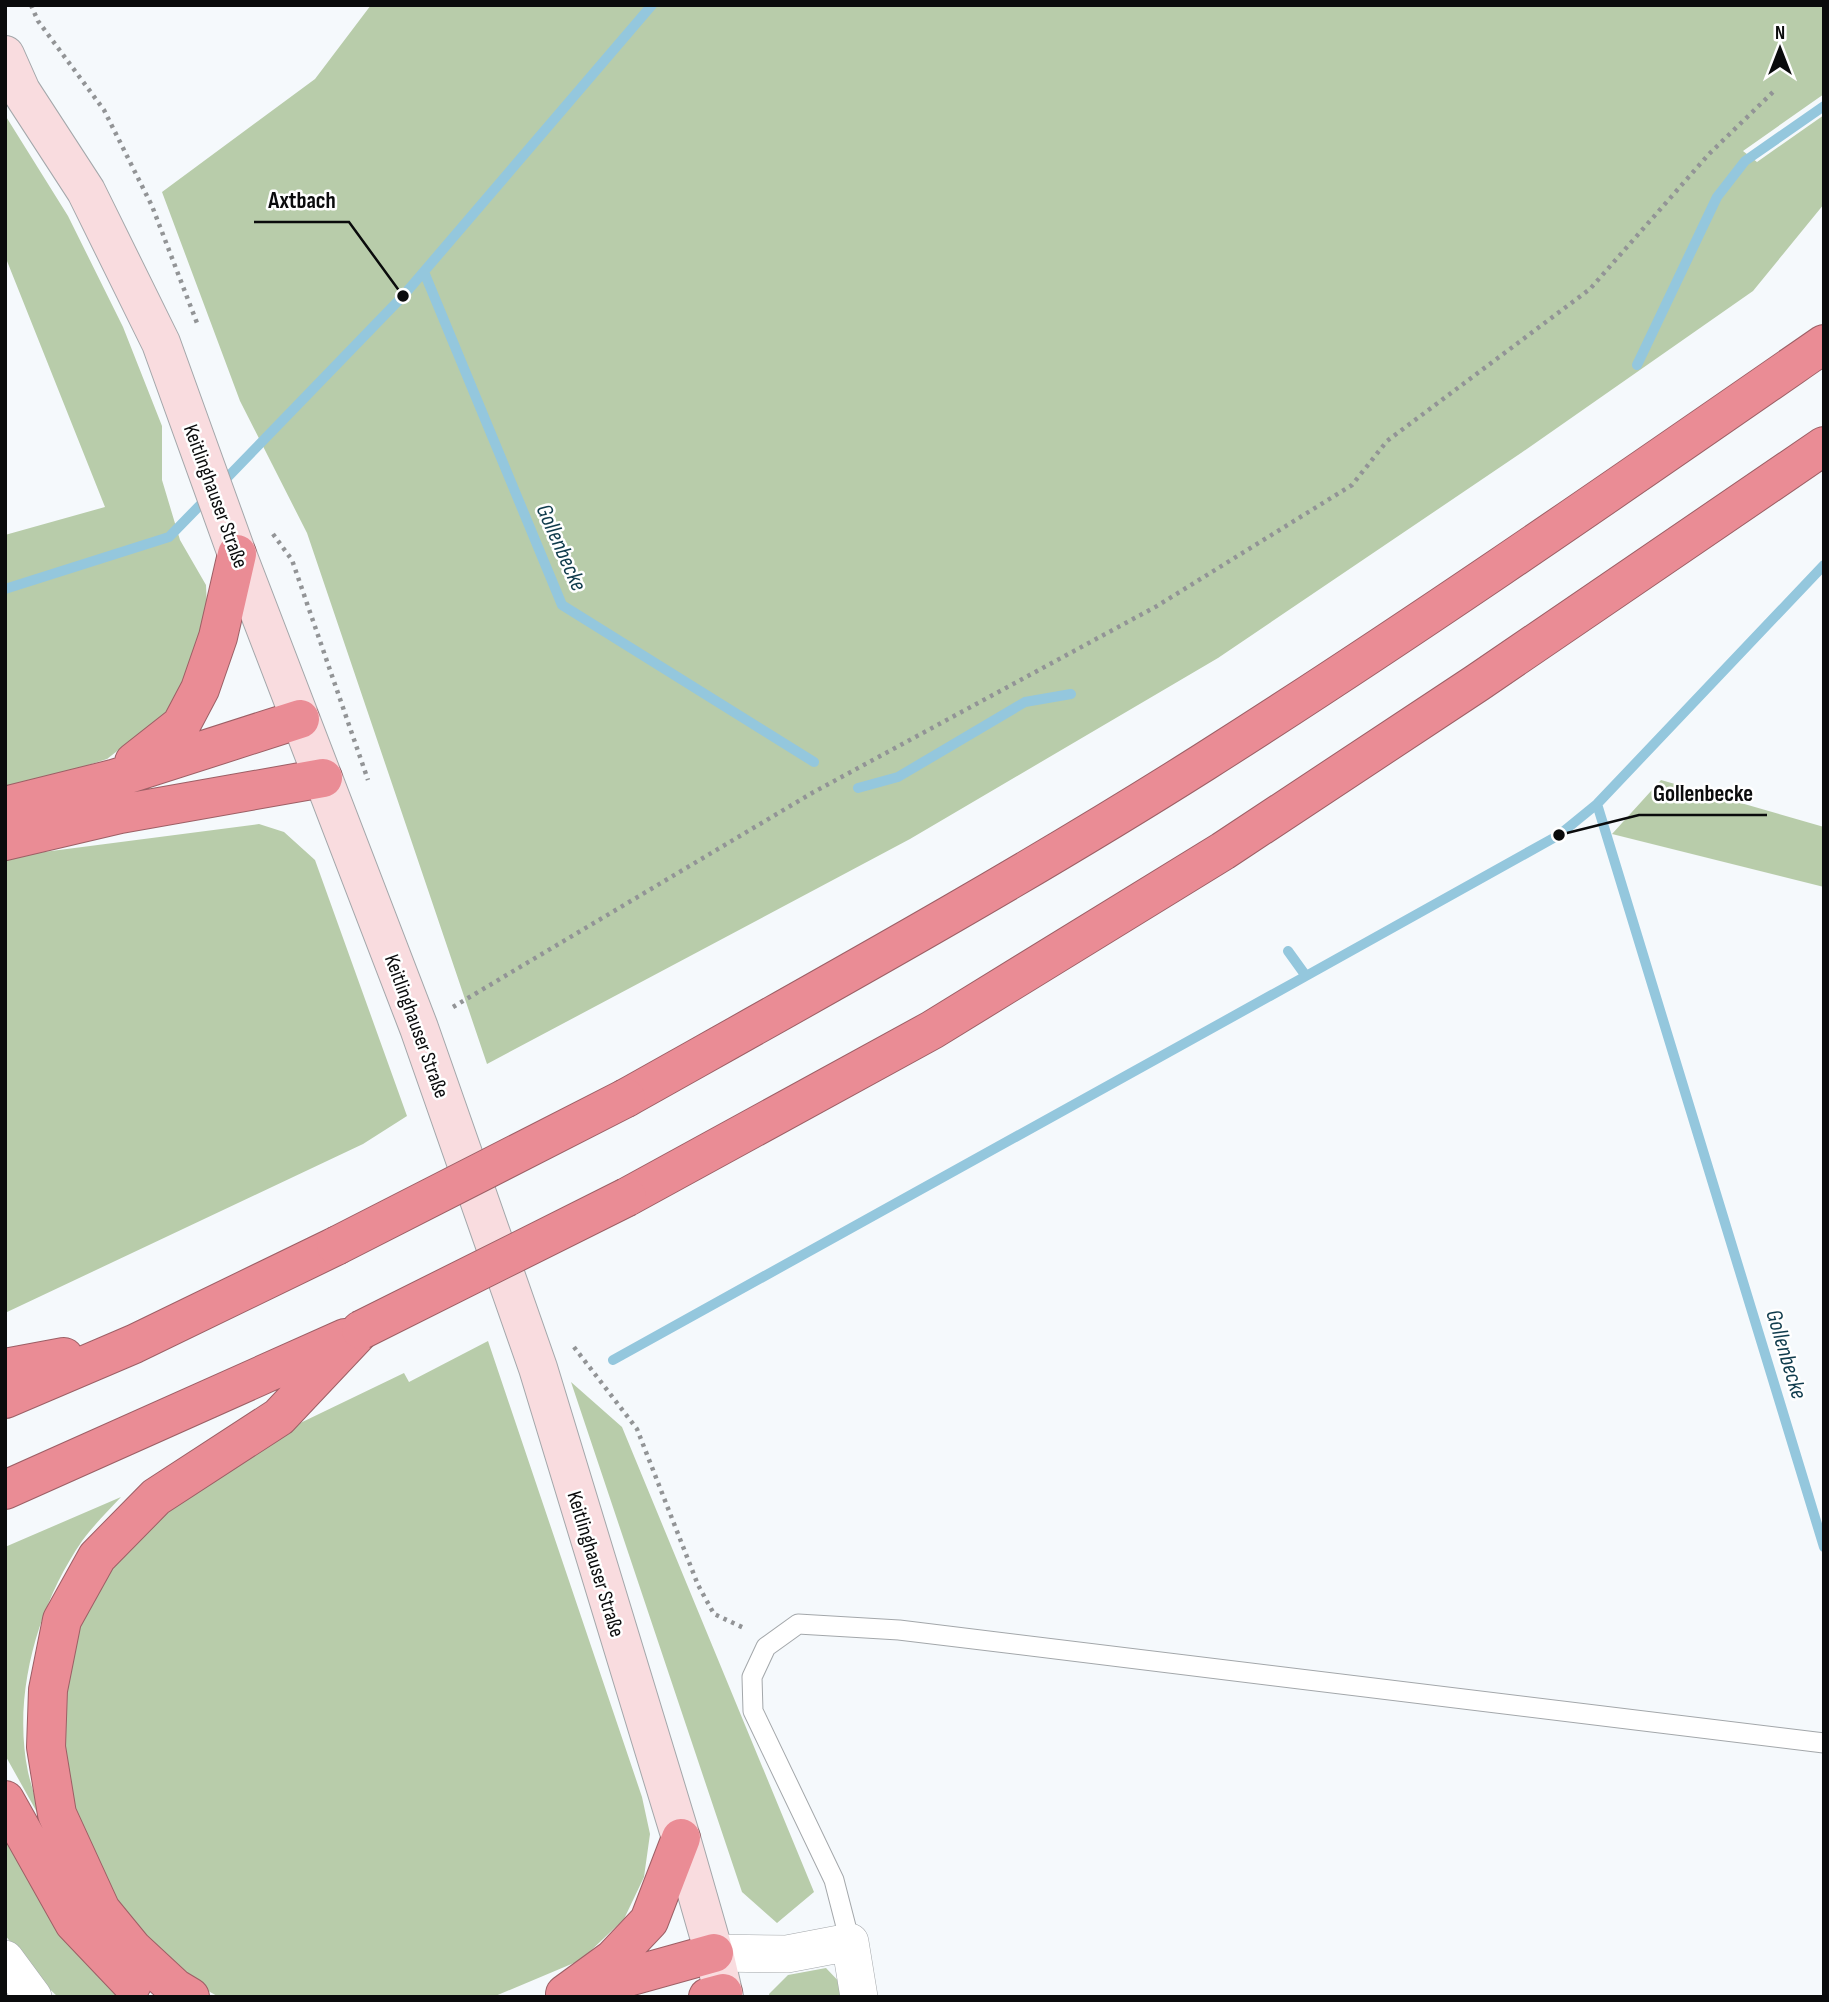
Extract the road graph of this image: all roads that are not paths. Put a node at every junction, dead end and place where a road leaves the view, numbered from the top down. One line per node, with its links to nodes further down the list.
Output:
1 (5, 55): 2 (main road, Keitlinghauser Straße)
2 (13, 84): 5 (main road, Keitlinghauser Straße)
3 (1824, 344): 12 (highway, bridge)
4 (1824, 446): 11 (highway, bridge)
5 (231, 537): 6 (main road, Keitlinghauser Straße); 8 (highway)
6 (300, 719): 7 (main road, Keitlinghauser Straße); 8 (highway)
7 (323, 778): 10 (highway); 18 (main road, Keitlinghauser Straße)
8 (113, 779): 9 (highway)
9 (5, 806)
10 (5, 841)
11 (361, 1330): 15 (highway); 27 (highway)
12 (134, 1344): 13 (highway); 14 (highway)
13 (5, 1368)
14 (5, 1399)
15 (5, 1490)
16 (1824, 1742): 19 (lane)
17 (5, 1800): 26 (highway)
18 (681, 1838): 20 (main road, Keitlinghauser Straße); 23 (highway)
19 (850, 1942): 21 (street); 28 (street)
20 (714, 1953): 21 (street); 23 (highway); 24 (main road, Keitlinghauser Straße)
21 (787, 1954): 24 (street)
22 (5, 1959): 25 (street)
23 (561, 1995)
24 (718, 1995)
25 (33, 1997)
26 (146, 1997)
27 (190, 1997)
28 (859, 1997)

